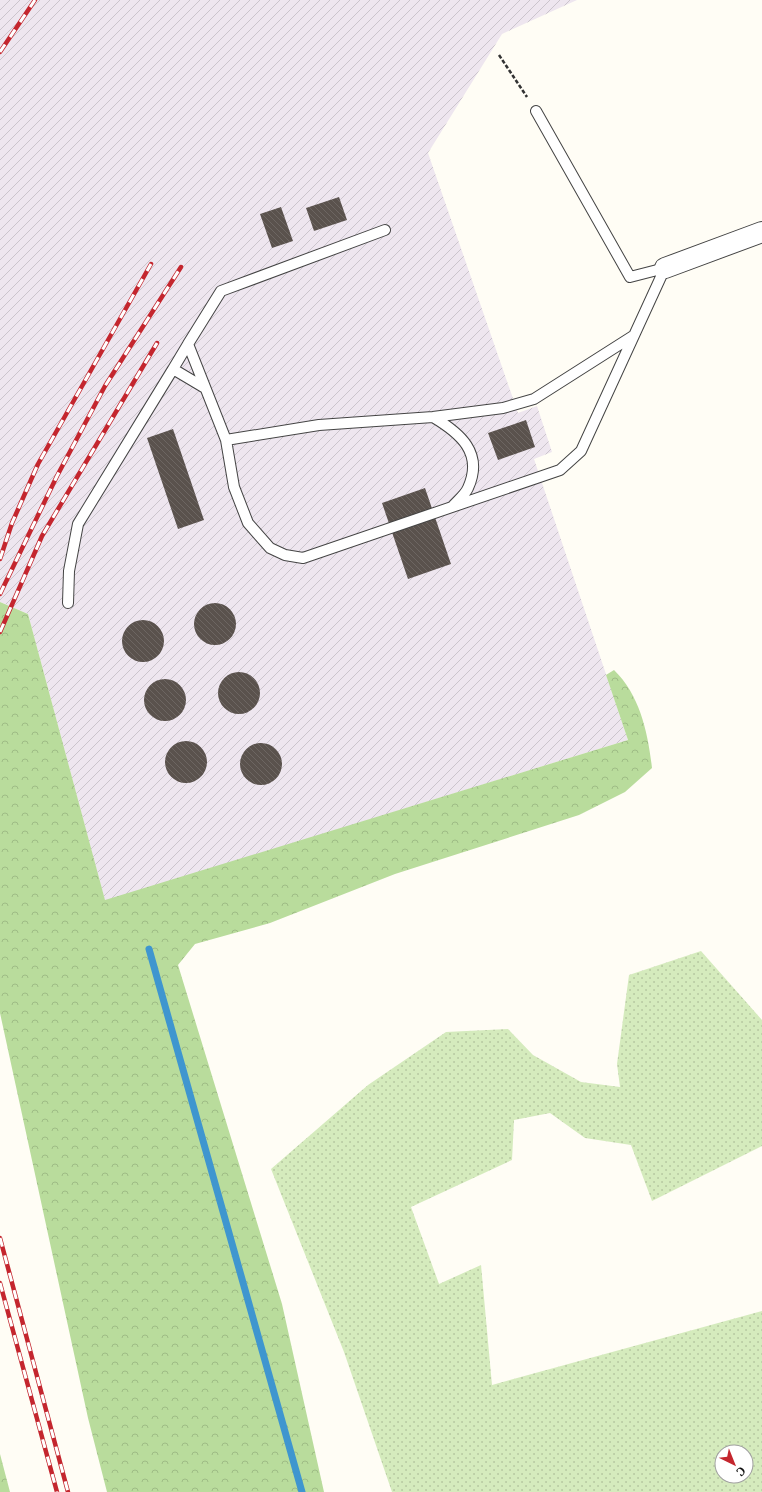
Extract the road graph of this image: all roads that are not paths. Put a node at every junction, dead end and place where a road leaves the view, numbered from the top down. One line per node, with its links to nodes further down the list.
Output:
1 (536, 111): 4 (lane)
2 (385, 230): 6 (lane)
3 (762, 232): 4 (street)
4 (665, 268): 5 (lane)
5 (633, 336): 9 (lane); 11 (lane)
6 (188, 344): 7 (lane); 8 (lane)
7 (173, 369): 8 (lane); 12 (lane)
8 (205, 388): 10 (lane)
9 (433, 418): 10 (lane); 11 (lane)
10 (226, 440): 11 (lane)
11 (451, 508)
12 (68, 603)

